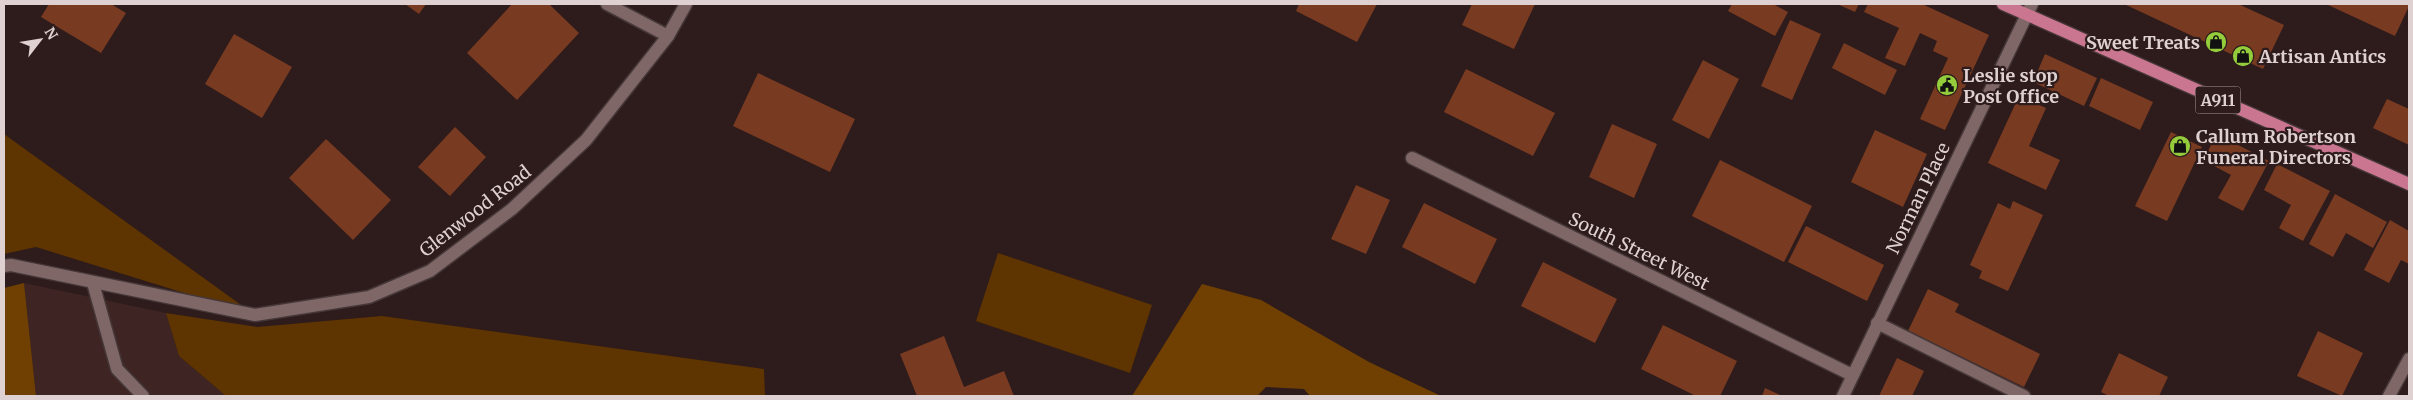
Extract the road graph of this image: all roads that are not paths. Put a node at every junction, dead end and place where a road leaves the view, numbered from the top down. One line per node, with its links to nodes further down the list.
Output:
1 (607, 4): 6 (street)
2 (686, 4): 6 (street, Glenwood Road)
3 (2003, 4): 5 (main road, A911)
4 (2032, 4): 5 (street, Norman Place)
5 (2026, 16): 8 (main road, A911); 11 (street, Norman Place)
6 (668, 36): 10 (street, Glenwood Road)
7 (1412, 158): 13 (street, South Street West)
8 (2409, 184)
9 (4, 266): 10 (street, Glenwood Road)
10 (93, 283): 14 (street)
11 (1877, 323): 13 (street, Norman Place); 16 (street)
12 (2409, 359): 17 (street)
13 (1852, 375): 15 (street, Norman Place)
14 (143, 396)
15 (1843, 396)
16 (2024, 396)
17 (2389, 396)

